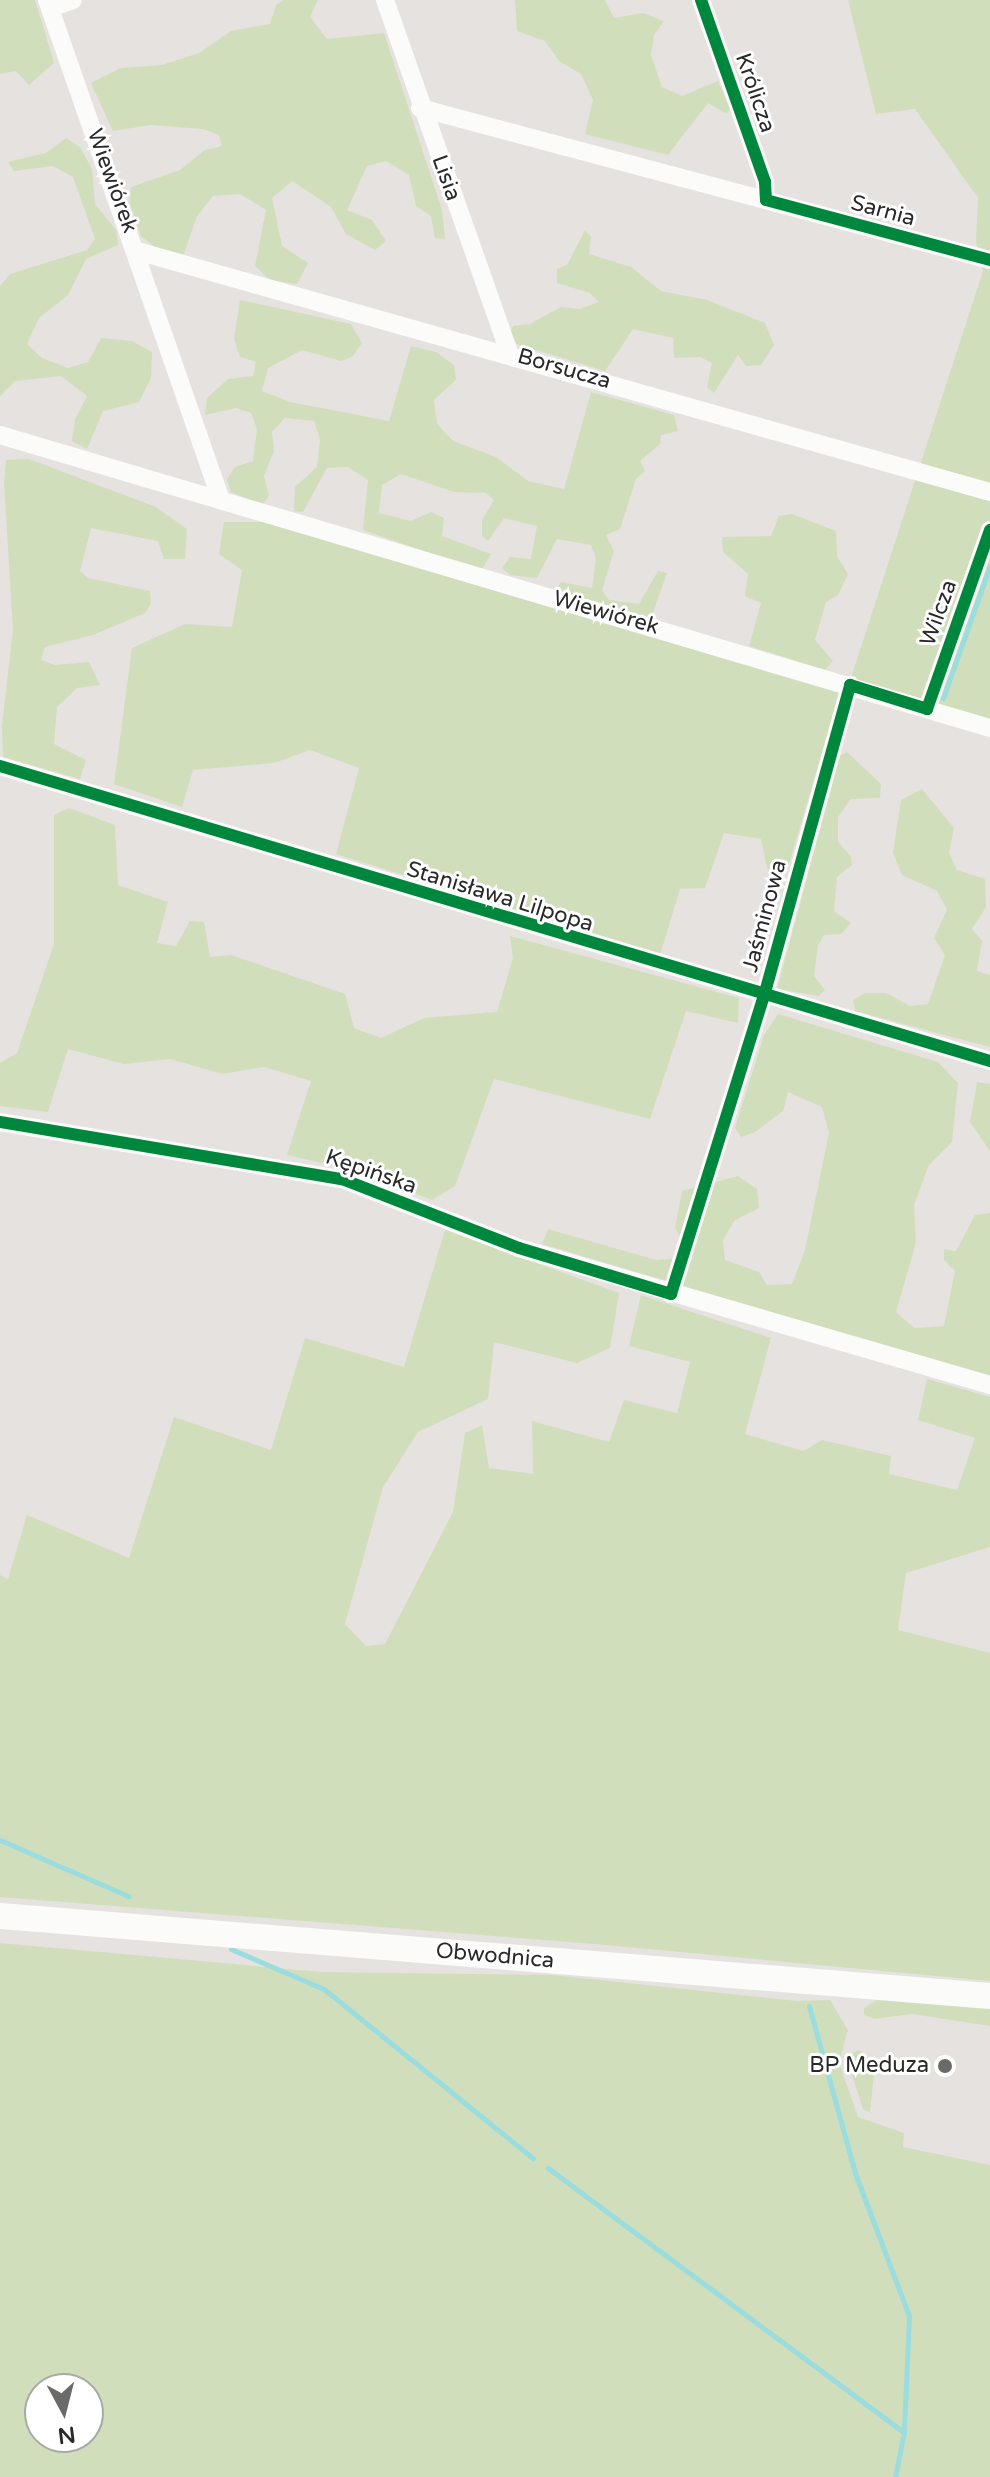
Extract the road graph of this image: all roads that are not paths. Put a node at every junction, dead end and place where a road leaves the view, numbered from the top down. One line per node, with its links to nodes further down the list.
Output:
1 (73, 0): 4 (street)
2 (385, 0): 5 (street, Lisia)
3 (701, 0): 6 (street, Królicza)
4 (49, 4): 7 (street, Wiewiórek)
5 (420, 108): 6 (street, Sarnia); 9 (street, Lisia)
6 (766, 200): 8 (street, Sarnia)
7 (137, 251): 9 (street, Borsucza); 12 (street, Wiewiórek)
8 (990, 260)
9 (510, 354): 11 (street, Borsucza)
10 (0, 435): 12 (street, Wiewiórek)
11 (990, 492)
12 (221, 500): 14 (street, Wiewiórek)
13 (990, 530): 15 (street, Wilcza)
14 (850, 685): 15 (street, Wiewiórek); 18 (street, Jaśminowa)
15 (927, 709): 16 (street, Wiewiórek)
16 (990, 728)
17 (0, 766): 18 (street, Stanisława Lilpopa)
18 (764, 996): 19 (street, Stanisława Lilpopa); 21 (street, Jaśminowa)
19 (990, 1061)
20 (0, 1122): 21 (street, Kępińska)
21 (671, 1294): 22 (street, Kępińska)
22 (990, 1385)
23 (0, 1916): 24 (main road, Obwodnica)
24 (990, 1996)

